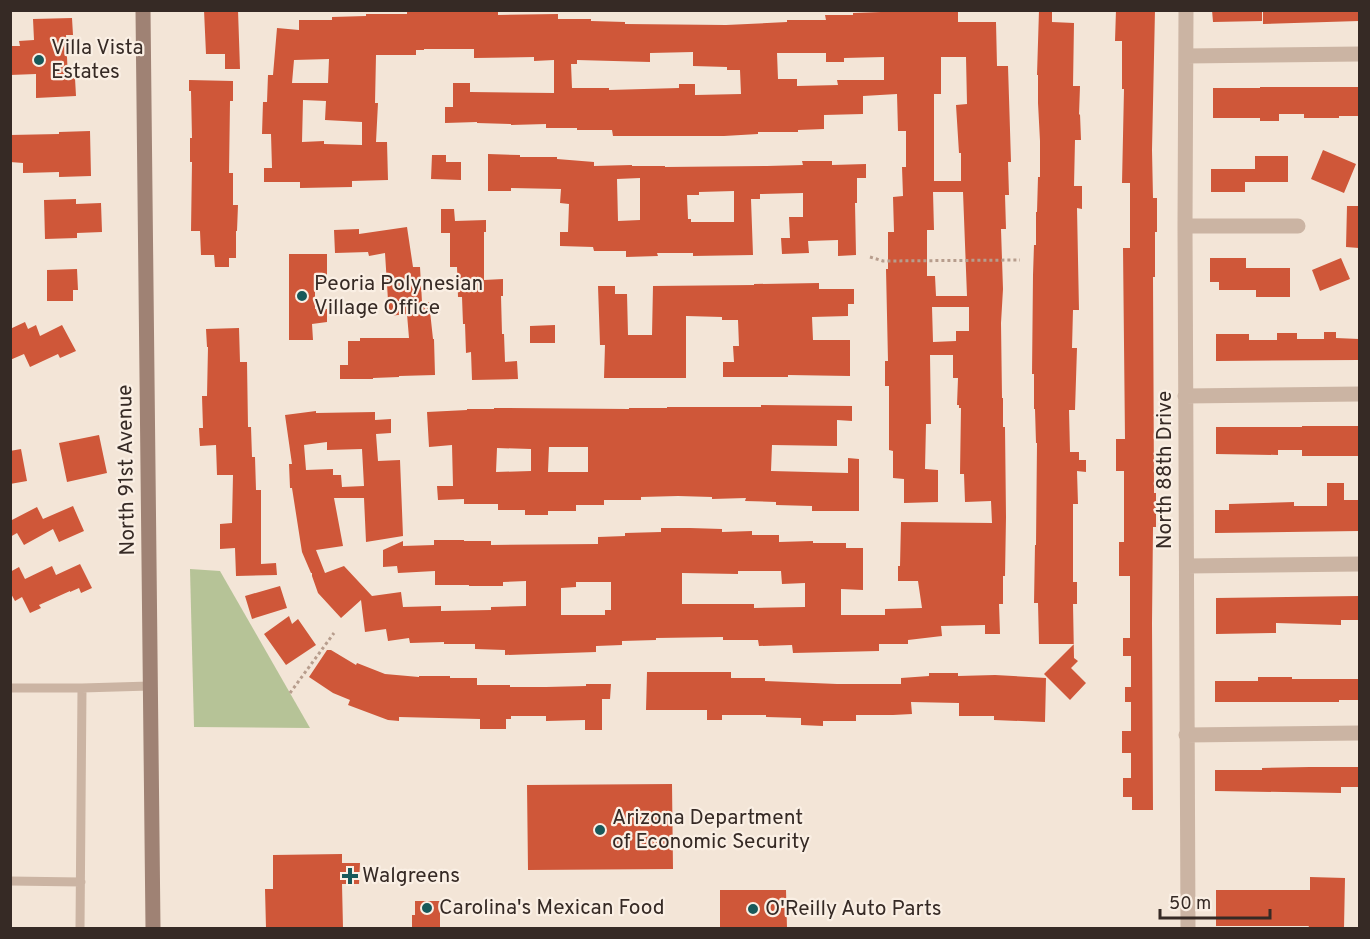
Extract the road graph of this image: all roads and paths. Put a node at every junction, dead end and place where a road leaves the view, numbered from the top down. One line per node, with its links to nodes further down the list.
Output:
1 (143, 10): 14 (main road, North 91st Avenue)
2 (1186, 10): 4 (street, North 88th Drive)
3 (1359, 54): 4 (street)
4 (1186, 56): 5 (street, North 88th Drive)
5 (1185, 226): 6 (street); 10 (street, North 88th Drive)
6 (1298, 226)
7 (870, 257): 8 (path)
8 (1020, 260)
9 (1359, 394): 10 (street)
10 (1185, 396): 12 (street, North 88th Drive)
11 (1359, 564): 12 (street)
12 (1187, 566): 19 (street, North 88th Drive)
13 (334, 633): 17 (path)
14 (150, 686): 16 (lane); 23 (main road, North 91st Avenue)
15 (10, 688): 16 (lane)
16 (82, 688): 21 (lane)
17 (290, 693)
18 (1359, 733): 19 (street)
19 (1186, 735): 24 (street, North 88th Drive)
20 (10, 881): 21 (lane)
21 (81, 882): 22 (lane)
22 (80, 928)
23 (153, 928)
24 (1188, 928)

